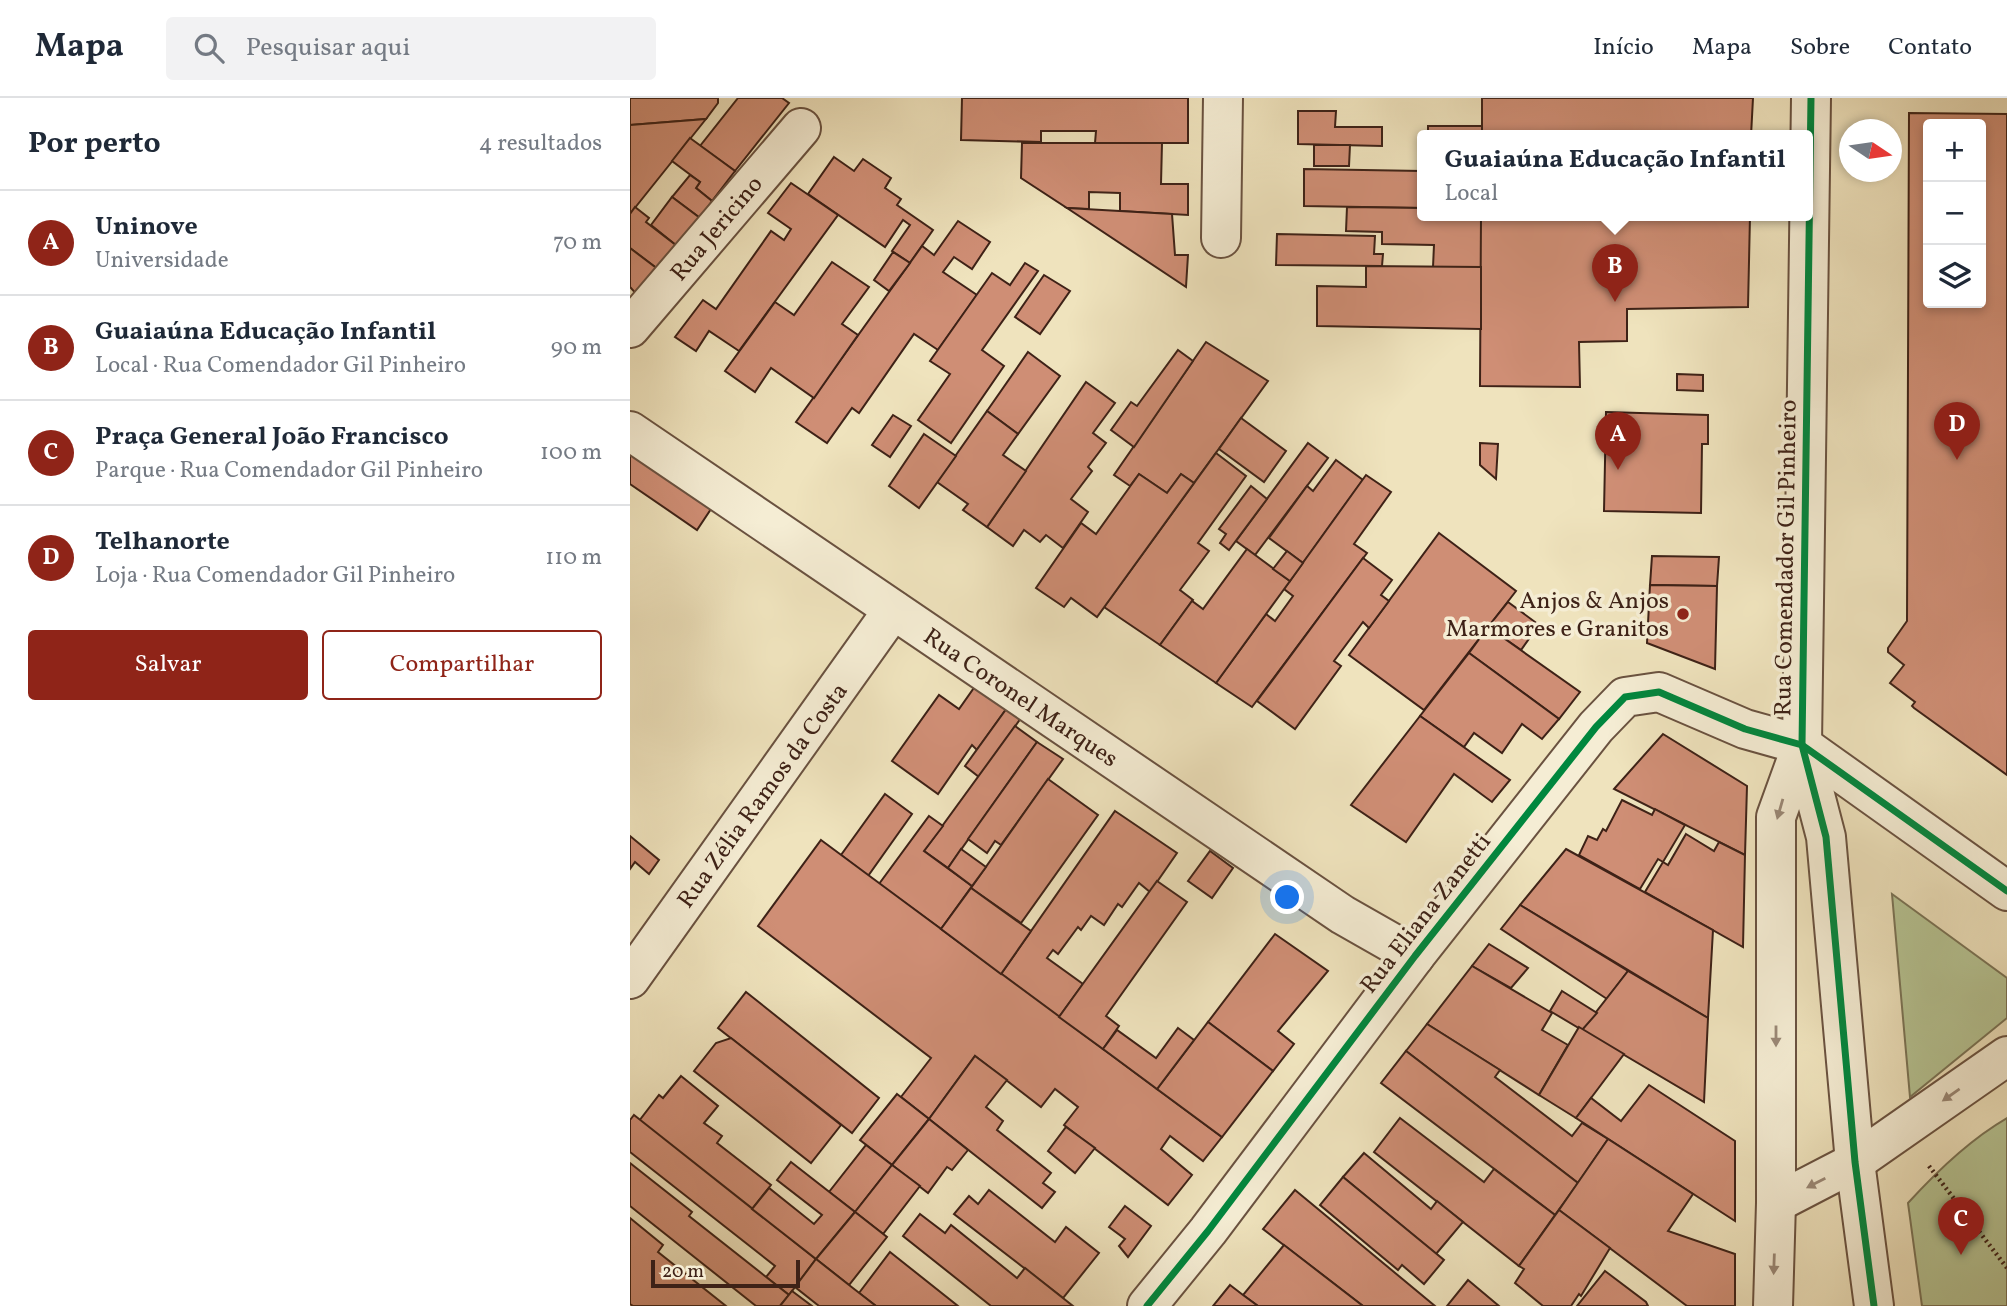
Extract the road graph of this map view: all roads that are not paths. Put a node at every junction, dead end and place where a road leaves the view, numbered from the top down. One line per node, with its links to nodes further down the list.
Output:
1 (1223, 98): 6 (street)
2 (1811, 98): 4 (street, Rua Comendador Gil Pinheiro)
3 (802, 128): 7 (street, Rua Jericino)
4 (1811, 130)
5 (1809, 221): 10 (street, Rua Comendador Gil Pinheiro)
6 (1221, 238)
7 (630, 328)
8 (630, 431): 9 (street, Rua Coronel Marques)
9 (893, 610): 12 (street, Rua Coronel Marques); 13 (street, Rua Zélia Ramos da Costa)
10 (1802, 745): 11 (street, Rua Eliana Zanetti); 12 (street, Rua Eliana Zanetti); 15 (street, Rua Comendador Gil Pinheiro); 16 (street, Rua Comendador Gil Pinheiro, one-way to 16)
11 (2007, 891)
12 (1415, 956): 17 (street, Rua Eliana Zanetti)
13 (630, 979)
14 (2007, 1056): 15 (street, one-way to 15)
15 (1855, 1162): 16 (street, one-way to 16); 19 (street, Rua Comendador Gil Pinheiro)
16 (1776, 1203): 18 (street, Rua Comendador Gil Pinheiro, one-way to 18)
17 (1147, 1306)
18 (1773, 1306)
19 (1874, 1306)

